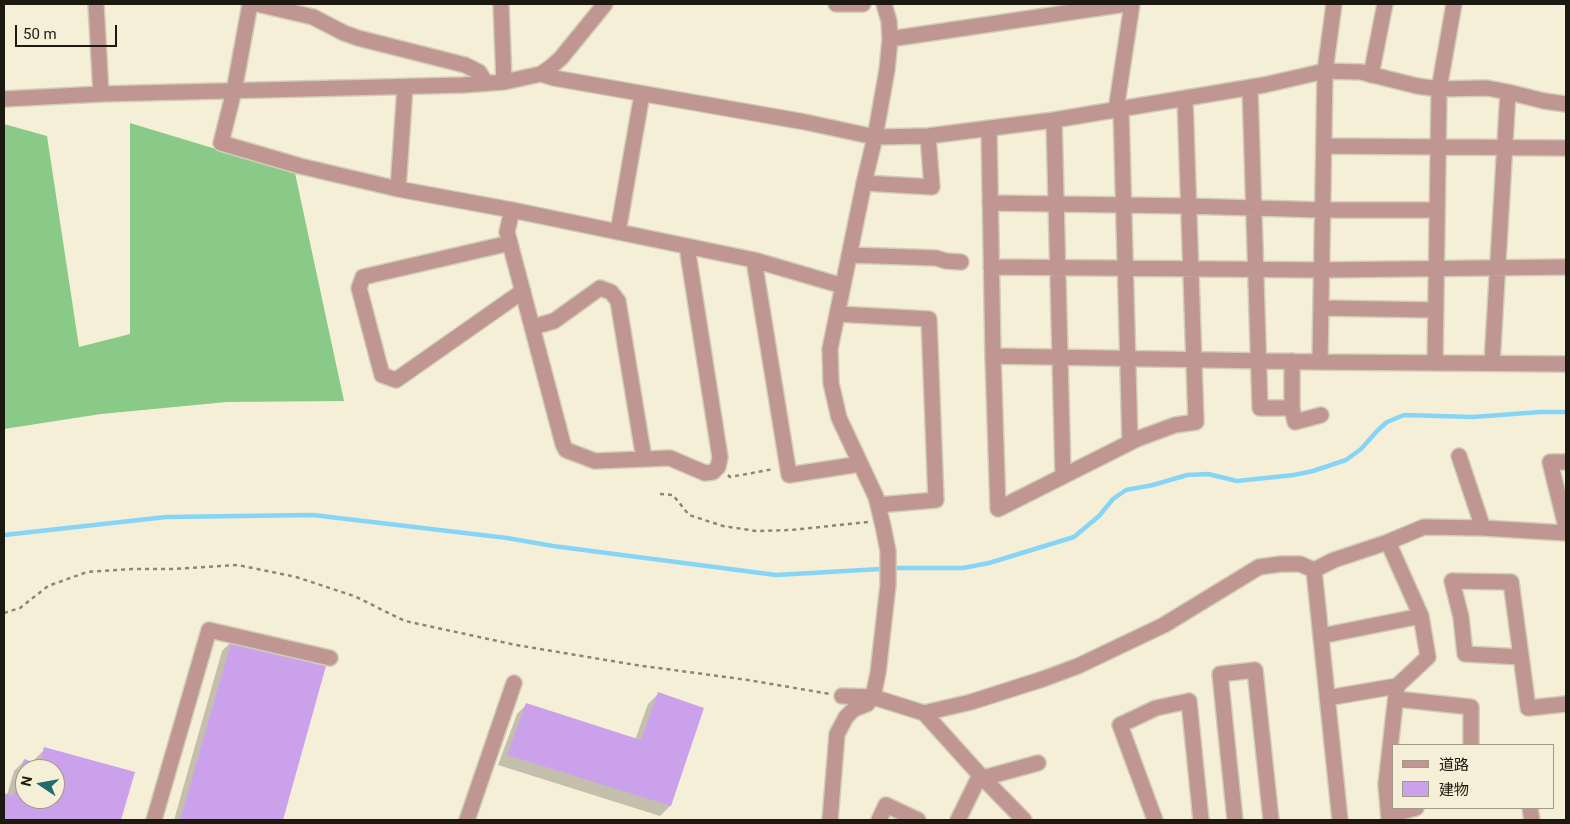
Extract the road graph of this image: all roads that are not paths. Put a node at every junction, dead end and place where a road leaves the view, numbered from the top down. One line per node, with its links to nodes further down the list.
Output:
1 (96, 4): 26 (street)
2 (250, 4): 24 (street)
3 (257, 4): 14 (street)
4 (501, 4): 19 (street)
5 (605, 4): 17 (street)
6 (836, 4): 7 (street)
7 (863, 4)
8 (884, 4): 15 (street)
9 (1126, 4): 15 (street)
10 (1132, 4): 31 (street)
11 (1334, 4): 16 (street)
12 (1385, 4): 18 (street)
13 (1454, 4): 23 (street)
14 (312, 10): 20 (street)
15 (890, 38): 35 (street)
16 (1325, 71): 18 (street); 22 (street); 36 (street)
17 (542, 74): 19 (street); 27 (street)
18 (1370, 74): 23 (street)
19 (504, 82): 20 (street)
20 (486, 83): 21 (street)
21 (406, 87): 24 (street); 41 (street)
22 (1250, 87): 28 (street); 46 (street)
23 (1439, 89): 25 (street); 37 (street)
24 (234, 91): 26 (street); 41 (street)
25 (1508, 92): 30 (street); 38 (street)
26 (101, 94): 29 (street)
27 (642, 94): 35 (street); 50 (street)
28 (1185, 98): 31 (street); 45 (street)
29 (4, 99)
30 (1566, 104)
31 (1118, 110): 32 (street); 44 (street)
32 (1054, 120): 33 (street); 43 (street)
33 (989, 129): 34 (street); 42 (street)
34 (928, 136): 35 (street); 40 (street)
35 (875, 137): 40 (street)
36 (1324, 146): 37 (street); 48 (street)
37 (1438, 147): 38 (street); 49 (street)
38 (1504, 148): 39 (street); 61 (street)
39 (1566, 148)
40 (864, 184): 53 (street)
41 (398, 190): 47 (street)
42 (990, 203): 43 (street); 56 (street)
43 (1057, 204): 44 (street); 58 (street)
44 (1123, 205): 45 (street); 59 (street)
45 (1188, 206): 46 (street); 62 (street)
46 (1254, 208): 48 (street); 63 (street)
47 (512, 210): 50 (street); 51 (street)
48 (1322, 210): 49 (street); 64 (street)
49 (1437, 210): 60 (street)
50 (618, 232): 52 (street)
51 (510, 243): 66 (street); 66 (street)
52 (687, 246): 54 (street); 85 (street)
53 (849, 255): 55 (street); 65 (street)
54 (754, 260): 65 (street); 87 (street)
55 (961, 262)
56 (991, 267): 58 (street); 71 (street)
57 (1566, 267): 61 (street)
58 (1058, 268): 59 (street); 72 (street)
59 (1125, 268): 62 (street); 73 (street)
60 (1436, 268): 61 (street); 64 (street); 68 (street)
61 (1498, 268): 79 (street)
62 (1190, 269): 63 (street); 74 (street)
63 (1256, 269): 64 (street); 75 (street)
64 (1321, 270): 67 (street)
65 (843, 286): 69 (street)
66 (523, 291): 70 (street)
67 (1321, 308): 68 (street); 77 (street)
68 (1435, 310): 78 (street)
69 (837, 314): 87 (street); 89 (street)
70 (533, 327): 85 (street); 85 (street)
71 (992, 356): 72 (street); 88 (street)
72 (1061, 358): 73 (street); 88 (street)
73 (1127, 359): 74 (street); 83 (street)
74 (1194, 360): 75 (street); 83 (street)
75 (1258, 361): 76 (street); 81 (street)
76 (1292, 362): 77 (street); 81 (street)
77 (1320, 362): 78 (street)
78 (1435, 363): 79 (street)
79 (1492, 363): 80 (street)
80 (1566, 364)
81 (1292, 408): 82 (street)
82 (1321, 415)
83 (1130, 442): 88 (street)
84 (1459, 456): 91 (street)
85 (644, 459)
86 (1566, 462): 90 (street)
87 (860, 464): 89 (street)
88 (1063, 476)
89 (878, 505): 102 (street)
90 (1566, 526)
91 (1483, 528): 92 (street); 93 (street)
92 (1566, 533)
93 (1388, 542): 94 (street); 95 (street)
94 (1314, 570): 96 (street); 105 (street)
95 (1420, 616): 96 (street); 100 (street)
96 (1321, 636): 103 (street)
97 (1521, 657): 97 (street); 104 (street)
98 (330, 658): 114 (street)
99 (514, 683): 115 (street)
100 (1397, 693): 103 (street); 106 (street); 107 (street)
101 (842, 696): 102 (street)
102 (873, 697): 105 (street); 116 (street)
103 (1327, 698): 125 (street)
104 (1566, 704)
105 (924, 713): 110 (street)
106 (1393, 744)
107 (1471, 744)
108 (1392, 757): 111 (street)
109 (1038, 763): 110 (street)
110 (981, 777): 119 (street); 120 (street)
111 (1390, 782): 113 (street)
112 (1413, 809): 113 (street)
113 (1389, 818)
114 (154, 820)
115 (467, 820)
116 (830, 820)
117 (879, 820): 118 (street)
118 (918, 820)
119 (958, 820)
120 (1024, 820)
121 (1155, 820): 122 (street)
122 (1201, 820)
123 (1235, 820): 124 (street)
124 (1270, 820)
125 (1340, 820)

